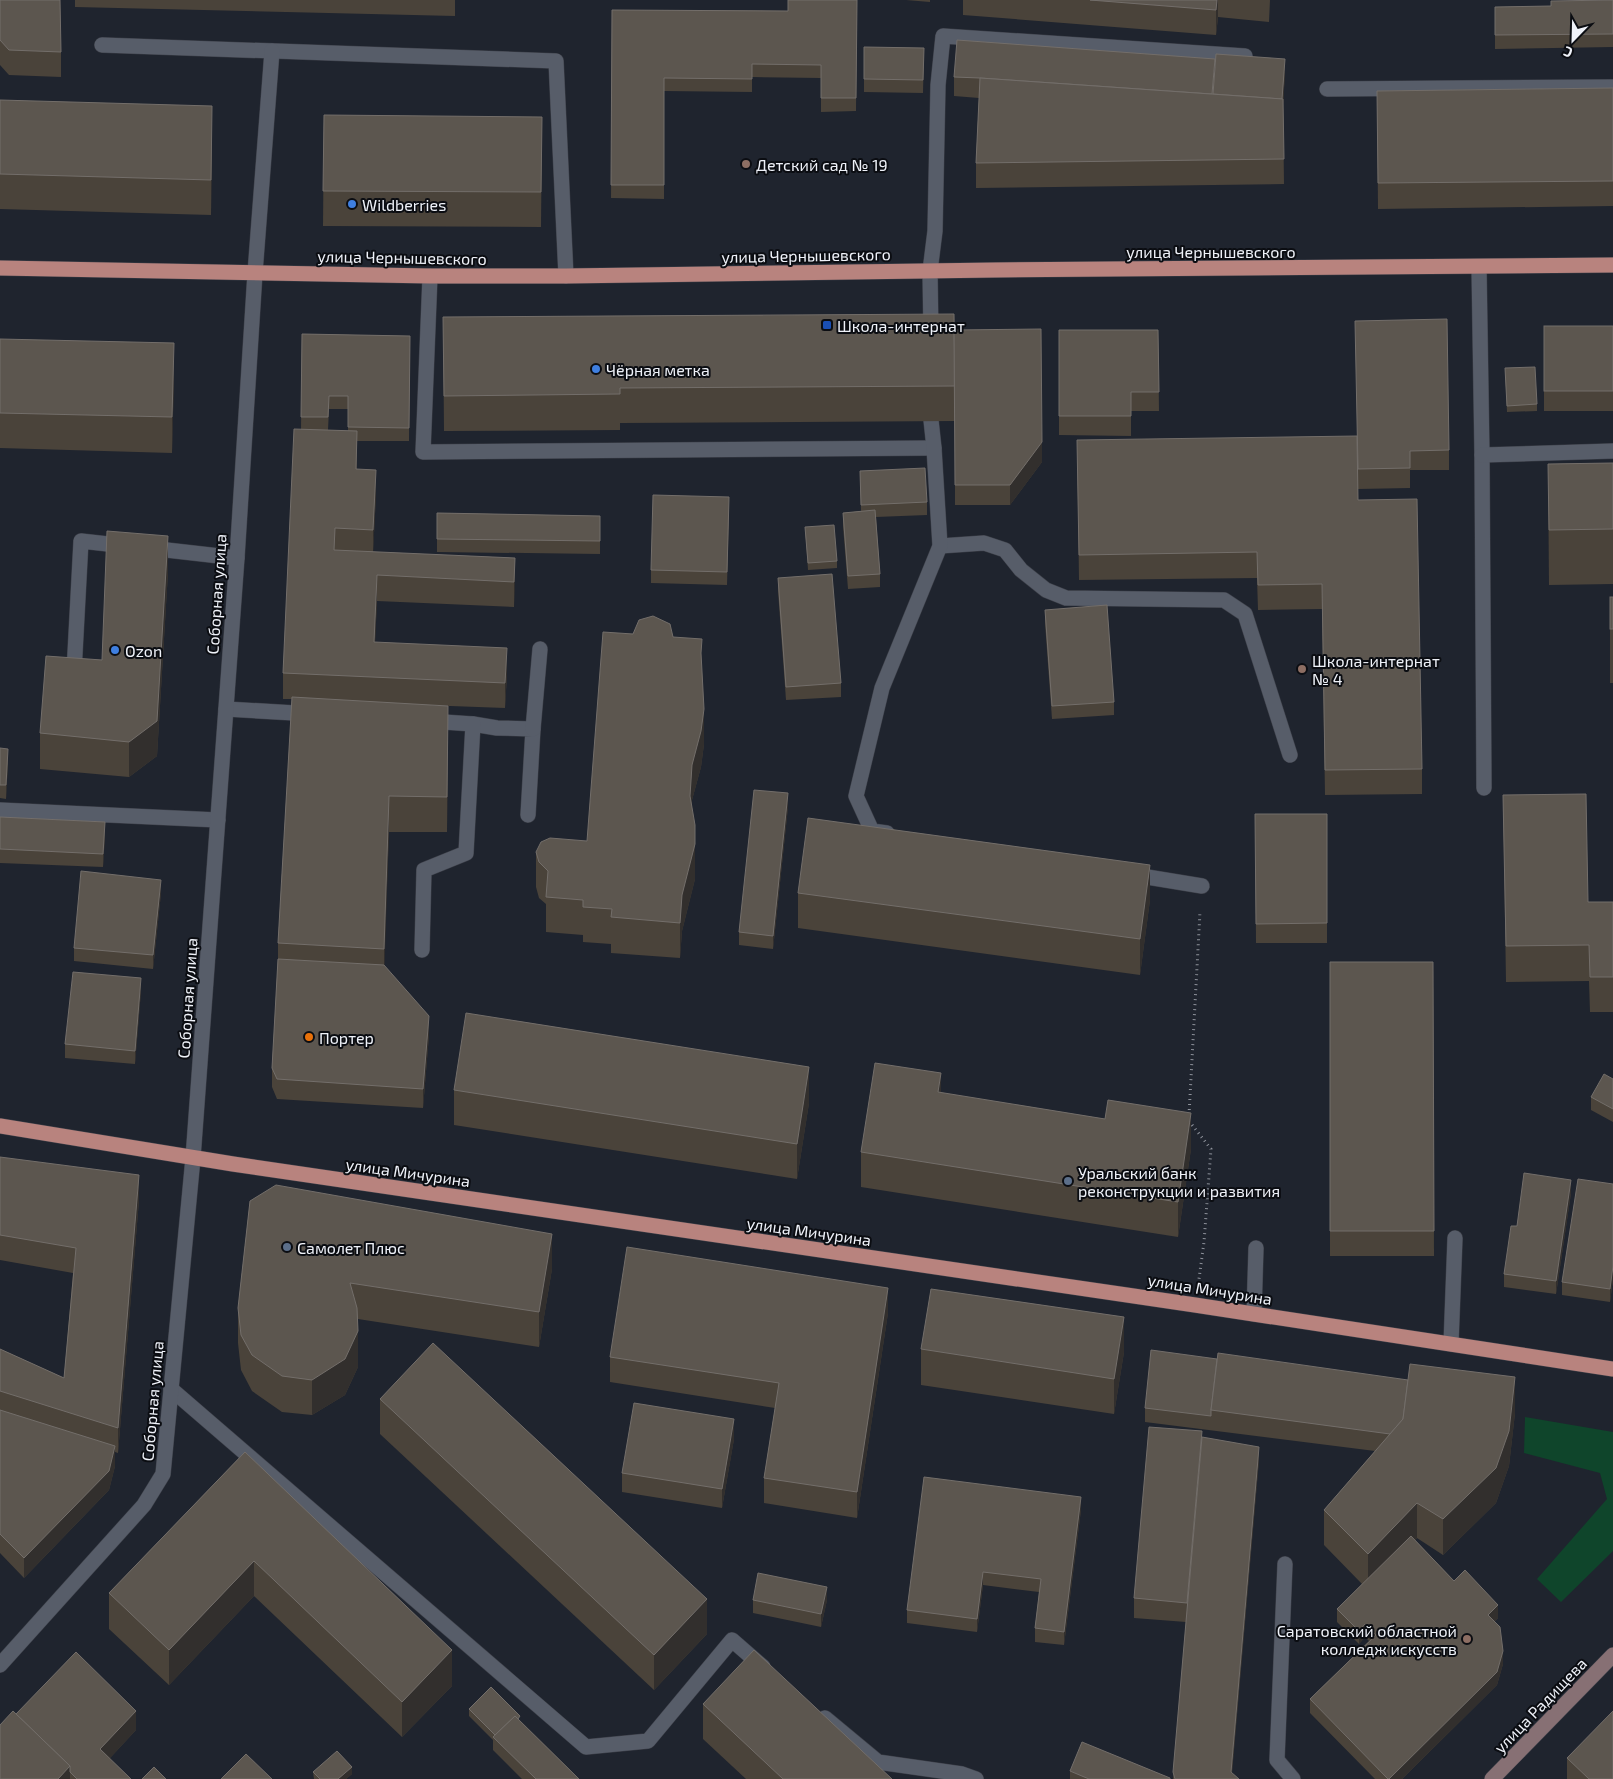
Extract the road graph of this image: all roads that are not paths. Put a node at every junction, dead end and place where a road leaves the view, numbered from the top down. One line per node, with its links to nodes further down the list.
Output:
1 (102, 45): 2 (street)
2 (272, 51): 9 (street, Соборная улица); 12 (street)
3 (1245, 56): 10 (street)
4 (1613, 88): 5 (street)
5 (1327, 89)
6 (1613, 265): 7 (main road, улица Чернышевского)
7 (1479, 267): 10 (main road, улица Чернышевского); 17 (street)
8 (0, 268): 9 (main road, улица Чернышевского)
9 (256, 272): 11 (main road, улица Чернышевского); 19 (street, Соборная улица)
10 (930, 272): 12 (main road, улица Чернышевского); 13 (street)
11 (430, 276): 12 (main road, улица Чернышевского); 15 (street)
12 (566, 276)
13 (932, 349)
14 (931, 420): 15 (street)
15 (934, 448): 18 (street)
16 (1613, 451): 17 (street)
17 (1482, 454): 28 (street)
18 (940, 546): 27 (street); 32 (street)
19 (236, 558): 21 (street); 22 (street, Соборная улица)
20 (540, 648): 26 (street)
21 (74, 672)
22 (226, 709): 23 (street); 31 (street, Соборная улица)
23 (324, 715)
24 (413, 720): 25 (street)
25 (473, 724): 26 (street); 35 (street)
26 (533, 729): 30 (street)
27 (1290, 755)
28 (1484, 788)
29 (0, 810): 31 (street)
30 (528, 814)
31 (218, 820): 37 (street, Соборная улица)
32 (901, 836)
33 (1115, 871): 34 (street)
34 (1202, 886)
35 (422, 950)
36 (0, 1126): 37 (main road, улица Мичурина)
37 (193, 1158): 40 (main road, улица Мичурина); 43 (street, Соборная улица)
38 (1455, 1238): 41 (street)
39 (1256, 1248): 40 (street)
40 (1254, 1314): 41 (main road, улица Мичурина)
41 (1451, 1344): 42 (main road, улица Мичурина)
42 (1613, 1369)
43 (171, 1389): 46 (street, Соборная улица); 47 (street)
44 (1285, 1564): 51 (street)
45 (1613, 1655): 49 (street, улица Радищева)
46 (0, 1664)
47 (776, 1677)
48 (812, 1707): 50 (street)
49 (1497, 1778)
50 (976, 1779)
51 (1293, 1779)

